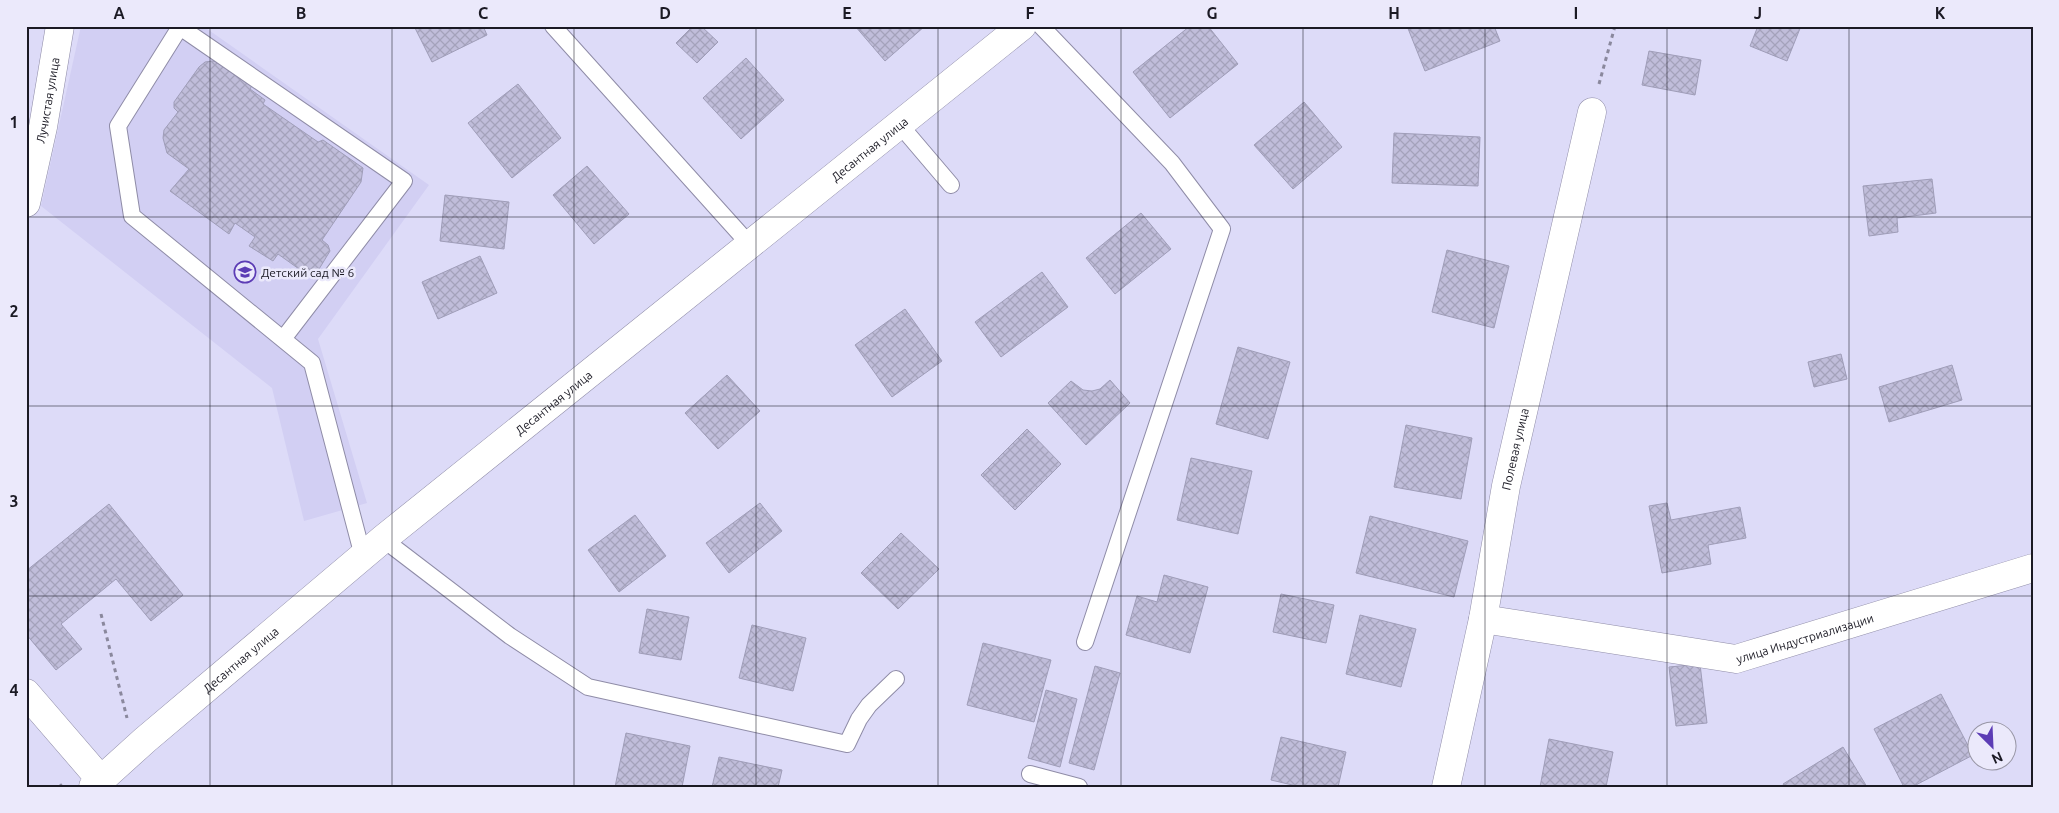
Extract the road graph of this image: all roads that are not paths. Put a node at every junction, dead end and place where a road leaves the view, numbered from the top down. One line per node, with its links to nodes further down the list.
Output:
1 (60, 26): 6 (street, Лучистая улица)
2 (552, 26): 10 (lane)
3 (1022, 26): 7 (street, Десантная улица)
4 (1041, 26): 16 (lane)
5 (1592, 112): 15 (street, Полевая улица)
6 (35, 123): 9 (street, Лучистая улица)
7 (900, 125): 8 (lane); 10 (street, Десантная улица)
8 (951, 185)
9 (26, 203)
10 (750, 245): 12 (street, Десантная улица)
11 (283, 339): 11 (lane); 13 (lane)
12 (384, 539): 13 (street, Десантная улица); 17 (lane)
13 (362, 556): 20 (street, Десантная улица)
14 (2033, 568): 15 (street, улица Индустриализации)
15 (1483, 618): 22 (street, Полевая улица)
16 (1085, 642)
17 (896, 679)
18 (26, 693): 20 (street)
19 (1030, 774): 21 (lane)
20 (98, 784)
21 (1079, 787)
22 (1446, 787)

